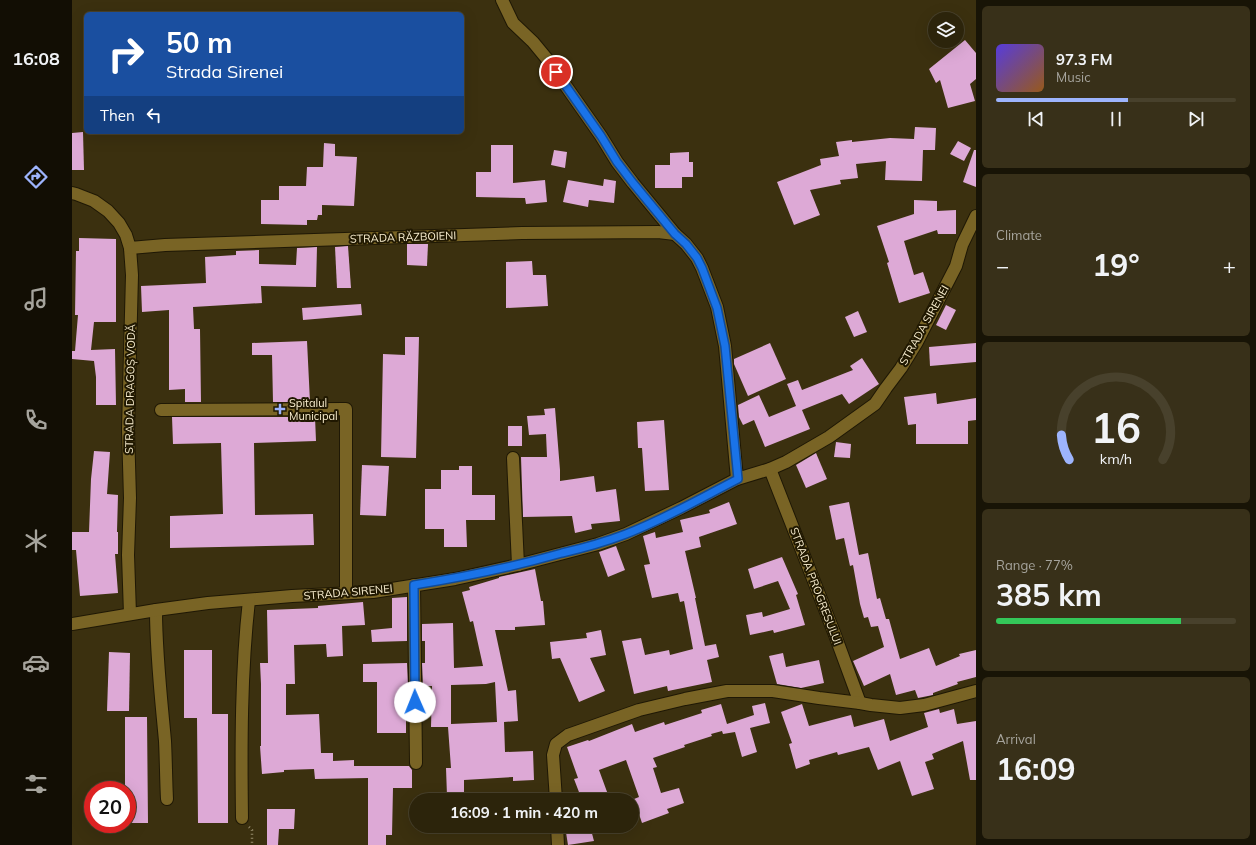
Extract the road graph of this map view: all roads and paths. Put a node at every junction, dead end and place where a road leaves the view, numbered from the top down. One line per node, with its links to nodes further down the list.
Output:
1 (502, 0): 4 (street)
2 (72, 194): 5 (street, STRADA DRAGOȘ VODĂ)
3 (976, 216): 8 (street, STRADA SIRENEI)
4 (675, 234): 5 (street, STRADA RĂZBOIENI); 9 (street)
5 (130, 248): 15 (street, STRADA DRAGOȘ VODĂ)
6 (160, 410): 12 (street)
7 (513, 458): 10 (street)
8 (770, 469): 9 (street, STRADA SIRENEI); 18 (street, STRADA PROGRESULUI)
9 (738, 479): 10 (street, STRADA SIRENEI)
10 (518, 565): 11 (street, STRADA SIRENEI)
11 (414, 585): 12 (street, STRADA SIRENEI); 19 (street)
12 (346, 593): 13 (street, STRADA SIRENEI)
13 (249, 600): 14 (street, STRADA SIRENEI); 22 (street)
14 (156, 610): 15 (street, STRADA SIRENEI); 21 (street)
15 (130, 614): 16 (street, STRADA SIRENEI)
16 (72, 624)
17 (976, 691): 18 (street)
18 (860, 702): 20 (street)
19 (416, 763)
20 (556, 793)
21 (167, 799)
22 (242, 818): 24 (path)
23 (557, 833): 25 (street)
24 (252, 845)
25 (558, 845)

